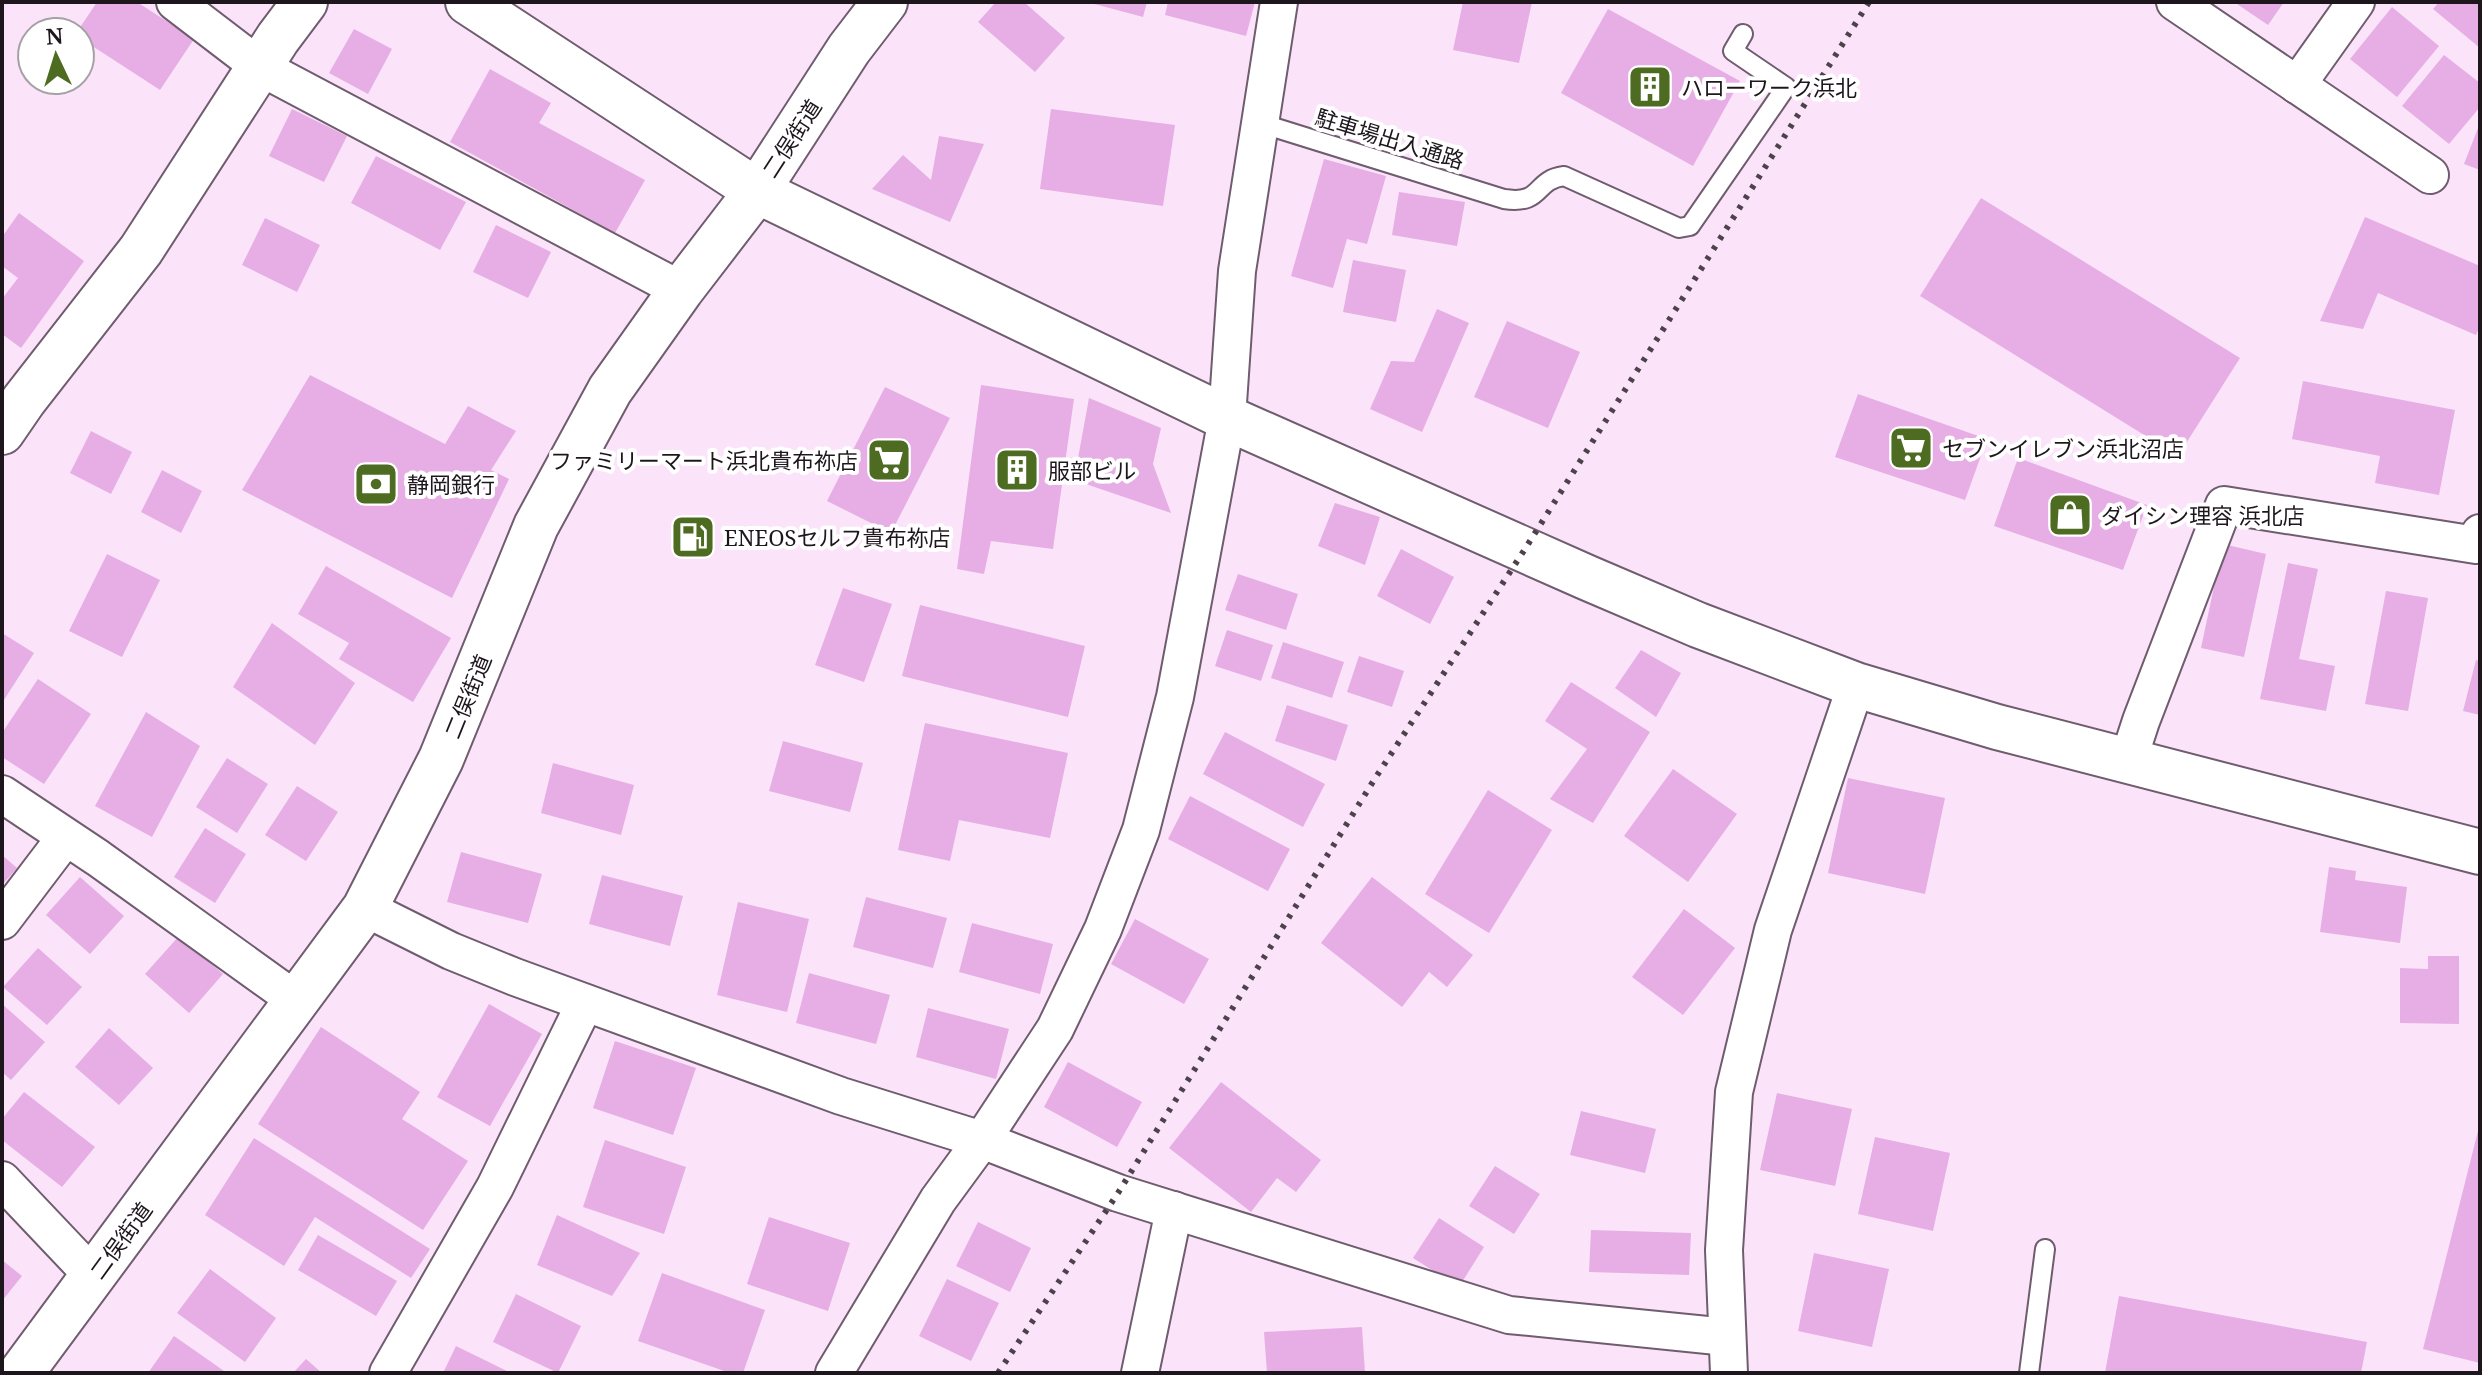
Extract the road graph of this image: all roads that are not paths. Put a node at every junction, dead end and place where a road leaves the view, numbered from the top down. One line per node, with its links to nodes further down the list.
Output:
1 (175, 2): 9 (street)
2 (305, 2): 9 (street)
3 (468, 2): 13 (street)
4 (885, 2): 13 (street, 二俣街道)
5 (1279, 2): 11 (street)
6 (2175, 2): 10 (street)
7 (2356, 2): 10 (street)
8 (1743, 34): 11 (lane, 駐車場出入通路)
9 (260, 67): 14 (street); 16 (street)
10 (2297, 85): 12 (street)
11 (1260, 123): 15 (street)
12 (2430, 175)
13 (757, 191): 14 (street, 二俣街道); 15 (street)
14 (681, 290): 23 (street, 二俣街道)
15 (1227, 418): 18 (street); 27 (street)
16 (2, 432)
17 (2480, 533): 19 (street)
18 (1856, 685): 19 (street); 32 (street)
19 (2128, 761): 22 (street)
20 (2, 794): 21 (street)
21 (65, 838): 24 (street); 25 (street)
22 (2480, 852)
23 (365, 908): 25 (street, 二俣街道); 26 (street)
24 (2, 921)
25 (297, 1001): 31 (street, 二俣街道)
26 (585, 1003): 27 (street); 34 (street)
27 (982, 1140): 29 (street); 35 (street)
28 (2, 1180): 31 (street)
29 (1174, 1210): 32 (street); 36 (street)
30 (2045, 1249): 38 (lane)
31 (93, 1276): 33 (street, 二俣街道)
32 (1727, 1337): 37 (street)
33 (21, 1373)
34 (388, 1373)
35 (834, 1373)
36 (1140, 1373)
37 (1729, 1373)
38 (2029, 1373)

